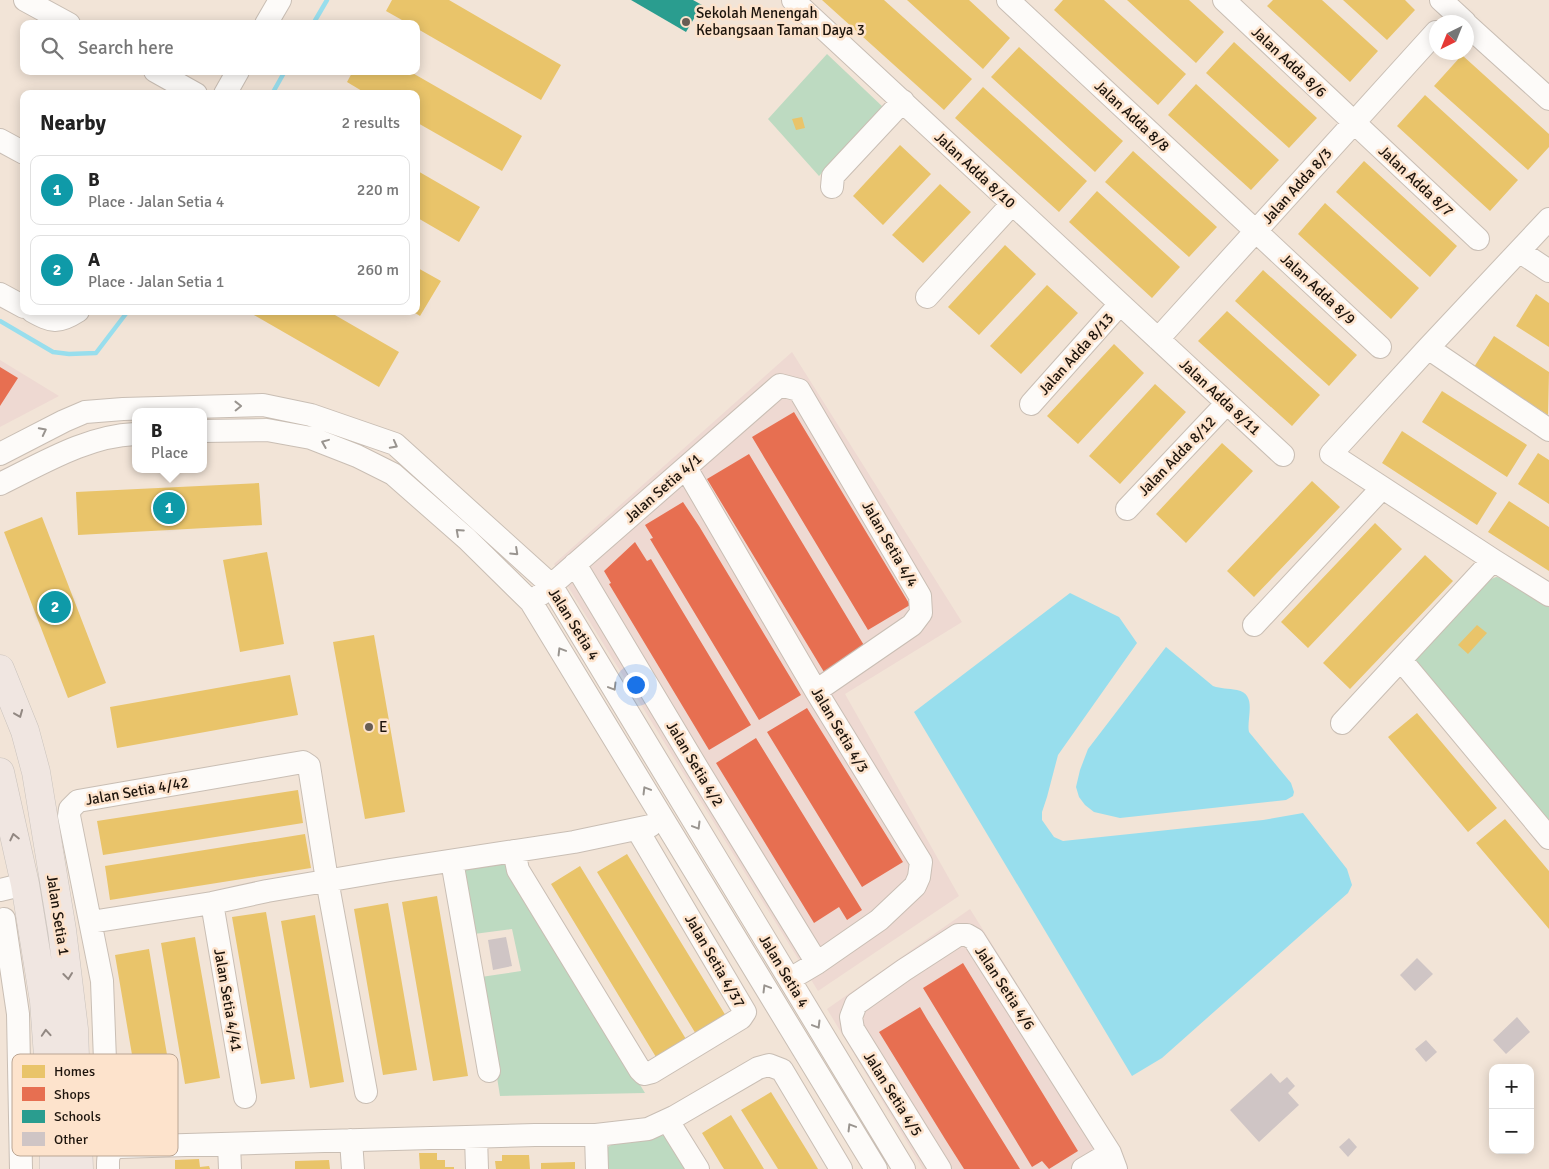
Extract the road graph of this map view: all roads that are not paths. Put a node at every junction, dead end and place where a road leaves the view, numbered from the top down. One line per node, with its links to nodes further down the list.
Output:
1 (25, 0): 7 (street)
2 (280, 0): 8 (street)
3 (792, 0): 15 (street, Jalan Adda 8/10)
4 (1008, 0): 22 (street, Jalan Adda 8/8)
5 (1224, 0): 16 (street, Jalan Adda 8/6)
6 (1456, 14): 14 (street)
7 (62, 20)
8 (268, 20)
9 (1429, 40): 16 (street, Jalan Adda 8/3)
10 (162, 75): 12 (street)
11 (236, 75): 13 (street)
12 (189, 90)
13 (227, 90)
14 (1549, 99)
15 (903, 101): 19 (street); 20 (street, Jalan Adda 8/10)
16 (1354, 123): 22 (street, Jalan Adda 8/3); 23 (street, Jalan Adda 8/7)
17 (0, 140): 18 (street)
18 (20, 152)
19 (832, 187)
20 (1012, 204): 27 (street); 28 (street, Jalan Adda 8/10)
21 (1549, 219): 24 (street)
22 (1256, 232): 32 (street, Jalan Adda 8/3); 33 (street, Jalan Adda 8/9)
23 (1478, 240)
24 (1519, 251): 25 (street); 34 (street)
25 (1549, 271)
26 (0, 294): 29 (street)
27 (927, 297)
28 (1120, 304): 32 (street, Jalan Adda 8/10); 37 (street, Jalan Adda 8/13)
29 (20, 305)
30 (39, 315): 31 (street)
31 (72, 315)
32 (1158, 339): 36 (street, Jalan Adda 8/11)
33 (1380, 347)
34 (1428, 348): 40 (street); 47 (street)
35 (799, 390): 45 (street, Jalan Setia 4/1); 57 (street, Jalan Setia 4/4)
36 (1227, 403): 44 (street, Jalan Adda 8/11); 48 (street, Jalan Adda 8/12)
37 (1031, 404)
38 (170, 408): 51 (street, Jalan Setia 4, one-way to 51)
39 (132, 409): 43 (street, Jalan Setia 4, one-way to 39)
40 (1549, 430)
41 (207, 431): 53 (street, Jalan Setia 4, one-way to 41)
42 (132, 434): 46 (street)
43 (0, 454)
44 (1283, 455)
45 (686, 468): 50 (street, Jalan Setia 4/1); 57 (street, Jalan Setia 4/3)
46 (0, 484)
47 (1382, 488): 49 (street); 54 (street)
48 (1127, 508)
49 (1493, 560): 52 (street); 55 (street)
50 (575, 564): 51 (street, Jalan Setia 4/1); 72 (street, Jalan Setia 4/2)
51 (551, 585): 53 (street, Jalan Setia 4/1); 73 (street, Jalan Setia 4, one-way to 73)
52 (1549, 595)
53 (531, 602): 61 (street, Jalan Setia 4, one-way to 53)
54 (1254, 625)
55 (1401, 660): 58 (street); 63 (street)
56 (0, 669): 60 (main road, Jalan Setia 1, one-way to 60)
57 (816, 691): 72 (street, Jalan Setia 4/3)
58 (1342, 724)
59 (0, 772): 67 (main road, Jalan Setia 1, one-way to 59)
60 (43, 821): 67 (main road); 71 (main road, Jalan Setia 1)
61 (665, 823): 62 (street); 102 (street, Jalan Setia 4, one-way to 61)
62 (637, 829): 64 (street); 64 (street, Jalan Setia 4/37)
63 (1549, 838)
64 (514, 851): 65 (street)
65 (452, 861): 66 (street); 80 (street)
66 (327, 880): 68 (street); 70 (street, Jalan Setia 4/42); 81 (street, Jalan Setia 4/42)
67 (12, 887): 71 (main road); 77 (main road, Jalan Setia 1, one-way to 67)
68 (212, 903): 70 (street); 82 (street, Jalan Setia 4/41)
69 (4, 919): 74 (street)
70 (91, 922): 79 (street, Jalan Setia 4/42)
71 (62, 930): 78 (main road, Jalan Setia 1, one-way to 78)
72 (817, 963): 73 (street, Jalan Setia 4/3)
73 (790, 979): 103 (street, Jalan Setia 4, one-way to 103)
74 (9, 1015): 76 (street)
75 (851, 1017): 92 (street, Jalan Setia 4/6); 104 (street, Jalan Setia 4/5)
76 (12, 1054)
77 (48, 1054)
78 (75, 1054)
79 (105, 1054)
80 (489, 1071)
81 (366, 1092)
82 (245, 1097)
83 (668, 1121): 84 (street); 100 (street); 101 (street)
84 (596, 1135): 85 (street); 99 (street)
85 (476, 1137): 86 (street); 98 (street)
86 (352, 1140): 87 (street); 97 (street)
87 (229, 1144): 88 (street); 96 (street)
88 (178, 1145)
89 (20, 1156): 93 (street)
90 (54, 1156): 94 (main road, Jalan Setia 1, one-way to 90)
91 (78, 1156): 95 (main road, Jalan Setia 1, one-way to 95)
92 (1113, 1161): 105 (street)
93 (21, 1169)
94 (54, 1169)
95 (78, 1169)
96 (230, 1169)
97 (353, 1169)
98 (477, 1169)
99 (597, 1169)
100 (698, 1169)
101 (841, 1169)
102 (876, 1169)
103 (904, 1169)
104 (940, 1169)
105 (1083, 1169)

